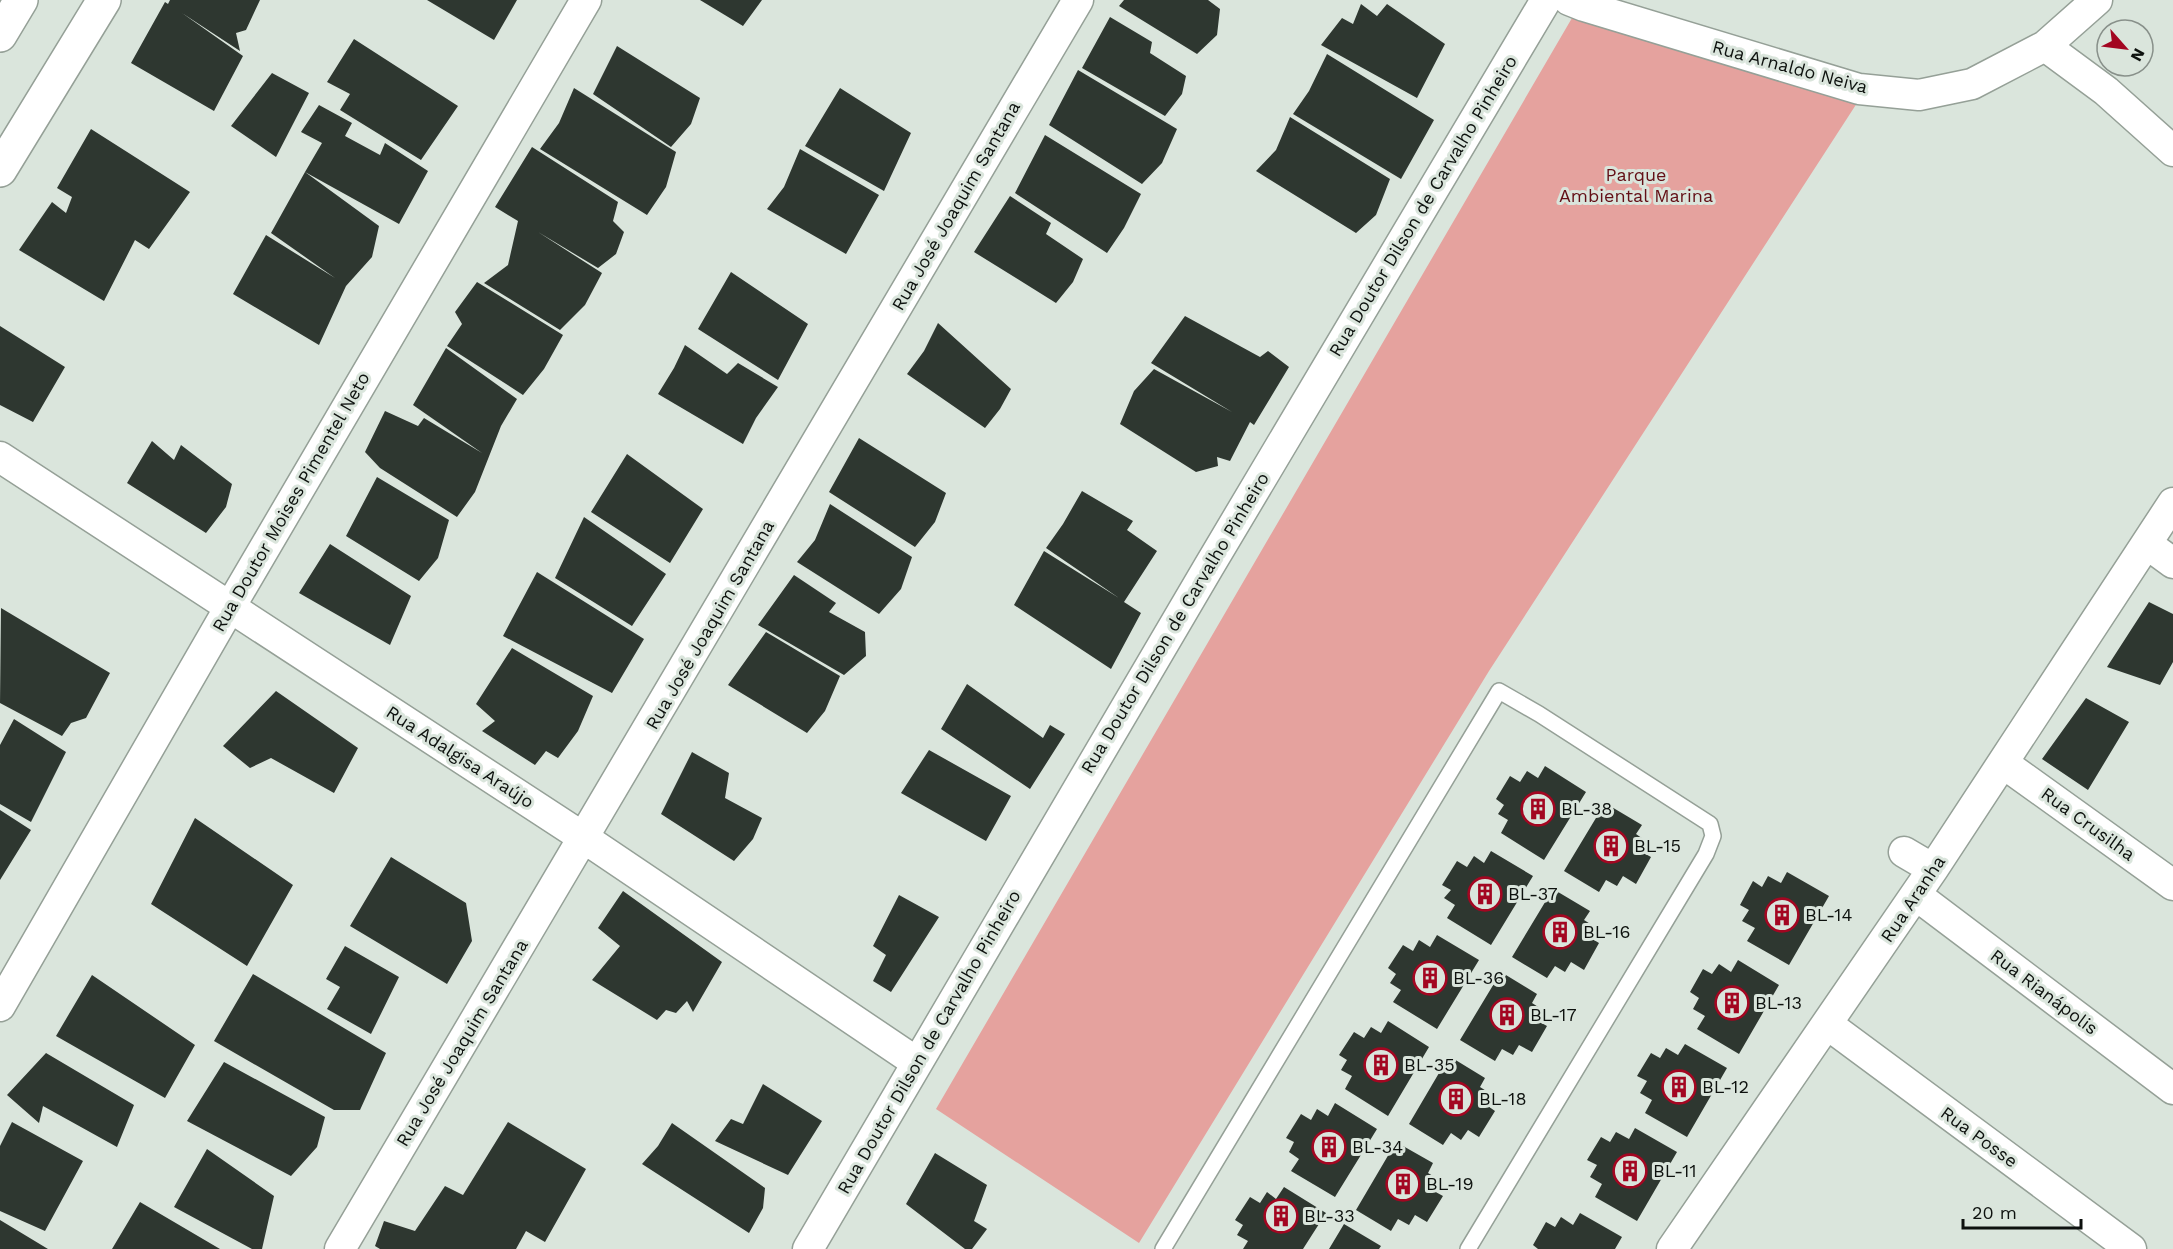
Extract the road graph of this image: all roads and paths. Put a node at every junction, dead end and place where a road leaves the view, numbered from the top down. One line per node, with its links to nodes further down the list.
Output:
1 (21, 0): 8 (main road)
2 (104, 0): 11 (main road)
3 (586, 0): 16 (street, Rua Doutor Moises Pimentel Neto)
4 (1078, 0): 18 (street, Rua José Joaquim Santana)
5 (1545, 0): 25 (street, Rua Doutor Dilson de Carvalho Pinheiro)
6 (1569, 0): 9 (street, Rua Arnaldo Neiva)
7 (2097, 0): 9 (street, Rua Arnaldo Neiva)
8 (0, 35)
9 (2045, 46): 10 (street)
10 (2173, 151)
11 (0, 170)
12 (0, 457): 16 (street, Rua Adalgisa Araújo)
13 (2173, 503): 14 (street, Rua Aranha)
14 (2147, 544): 15 (street); 17 (street, Rua Aranha)
15 (2173, 563)
16 (230, 607): 18 (street, Rua Adalgisa Araújo); 23 (street, Rua Doutor Moises Pimentel Neto)
17 (2002, 764): 20 (street, Rua Aranha); 21 (street, Rua Crusilha)
18 (584, 838): 25 (street, Rua Adalgisa Araújo); 27 (street, Rua José Joaquim Santana)
19 (1904, 852): 20 (street)
20 (1933, 868): 22 (street, Rua Aranha)
21 (2173, 885)
22 (1916, 895): 24 (street, Rua Aranha); 26 (street, Rua Rianápolis)
23 (0, 1006)
24 (1827, 1024): 31 (street, Rua Aranha); 32 (street, Rua Posse)
25 (916, 1062): 28 (street, Rua Doutor Dilson de Carvalho Pinheiro)
26 (2173, 1089)
27 (340, 1249)
28 (808, 1249)
29 (1163, 1249): 30 (lane)
30 (1468, 1249)
31 (1672, 1249)
32 (2131, 1249)

